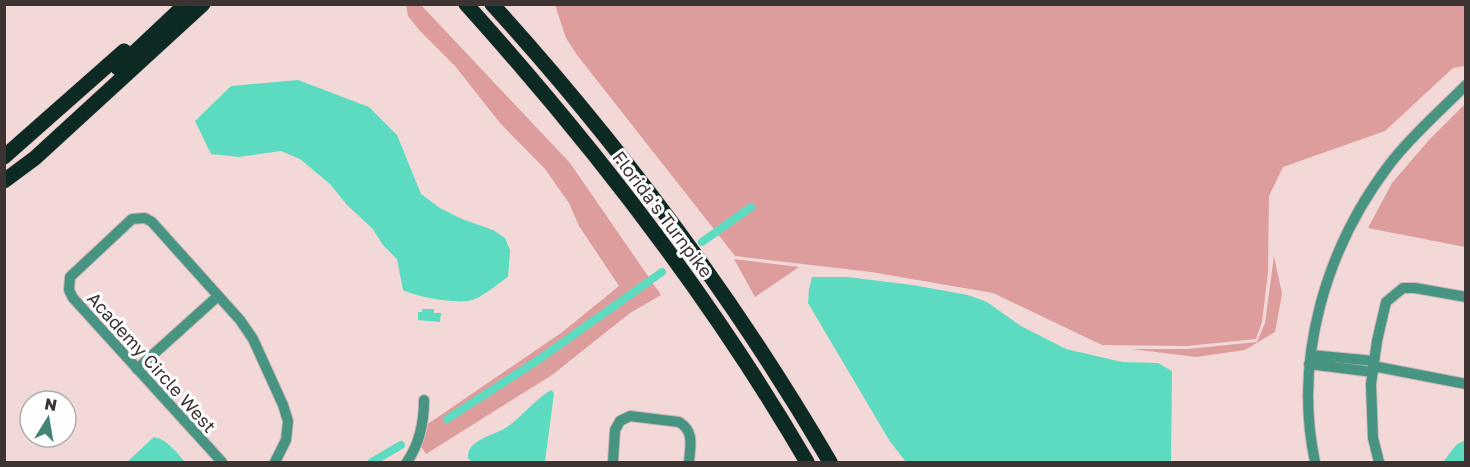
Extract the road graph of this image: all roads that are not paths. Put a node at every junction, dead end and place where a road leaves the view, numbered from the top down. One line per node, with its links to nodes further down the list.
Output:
1 (175, 4): 9 (highway)
2 (186, 4): 10 (highway)
3 (203, 4): 11 (highway)
4 (453, 4): 8 (highway)
5 (466, 4): 8 (highway, Florida's Turnpike)
6 (492, 4): 25 (highway, Florida's Turnpike)
7 (1466, 85): 14 (street)
8 (577, 132): 24 (highway, Florida's Turnpike)
9 (4, 158)
10 (4, 176)
11 (4, 182)
12 (218, 296): 16 (street); 16 (street, Academy Circle West); 20 (street, Academy Circle West)
13 (1466, 297): 15 (street)
14 (1310, 360): 15 (street); 26 (street)
15 (1373, 366): 17 (street); 27 (street)
16 (137, 369): 19 (street, Academy Circle West)
17 (1466, 384)
18 (424, 400): 21 (street)
19 (222, 462)
20 (275, 462)
21 (407, 462)
22 (613, 462): 23 (street)
23 (689, 462)
24 (807, 462)
25 (830, 462)
26 (1314, 462)
27 (1378, 462)

